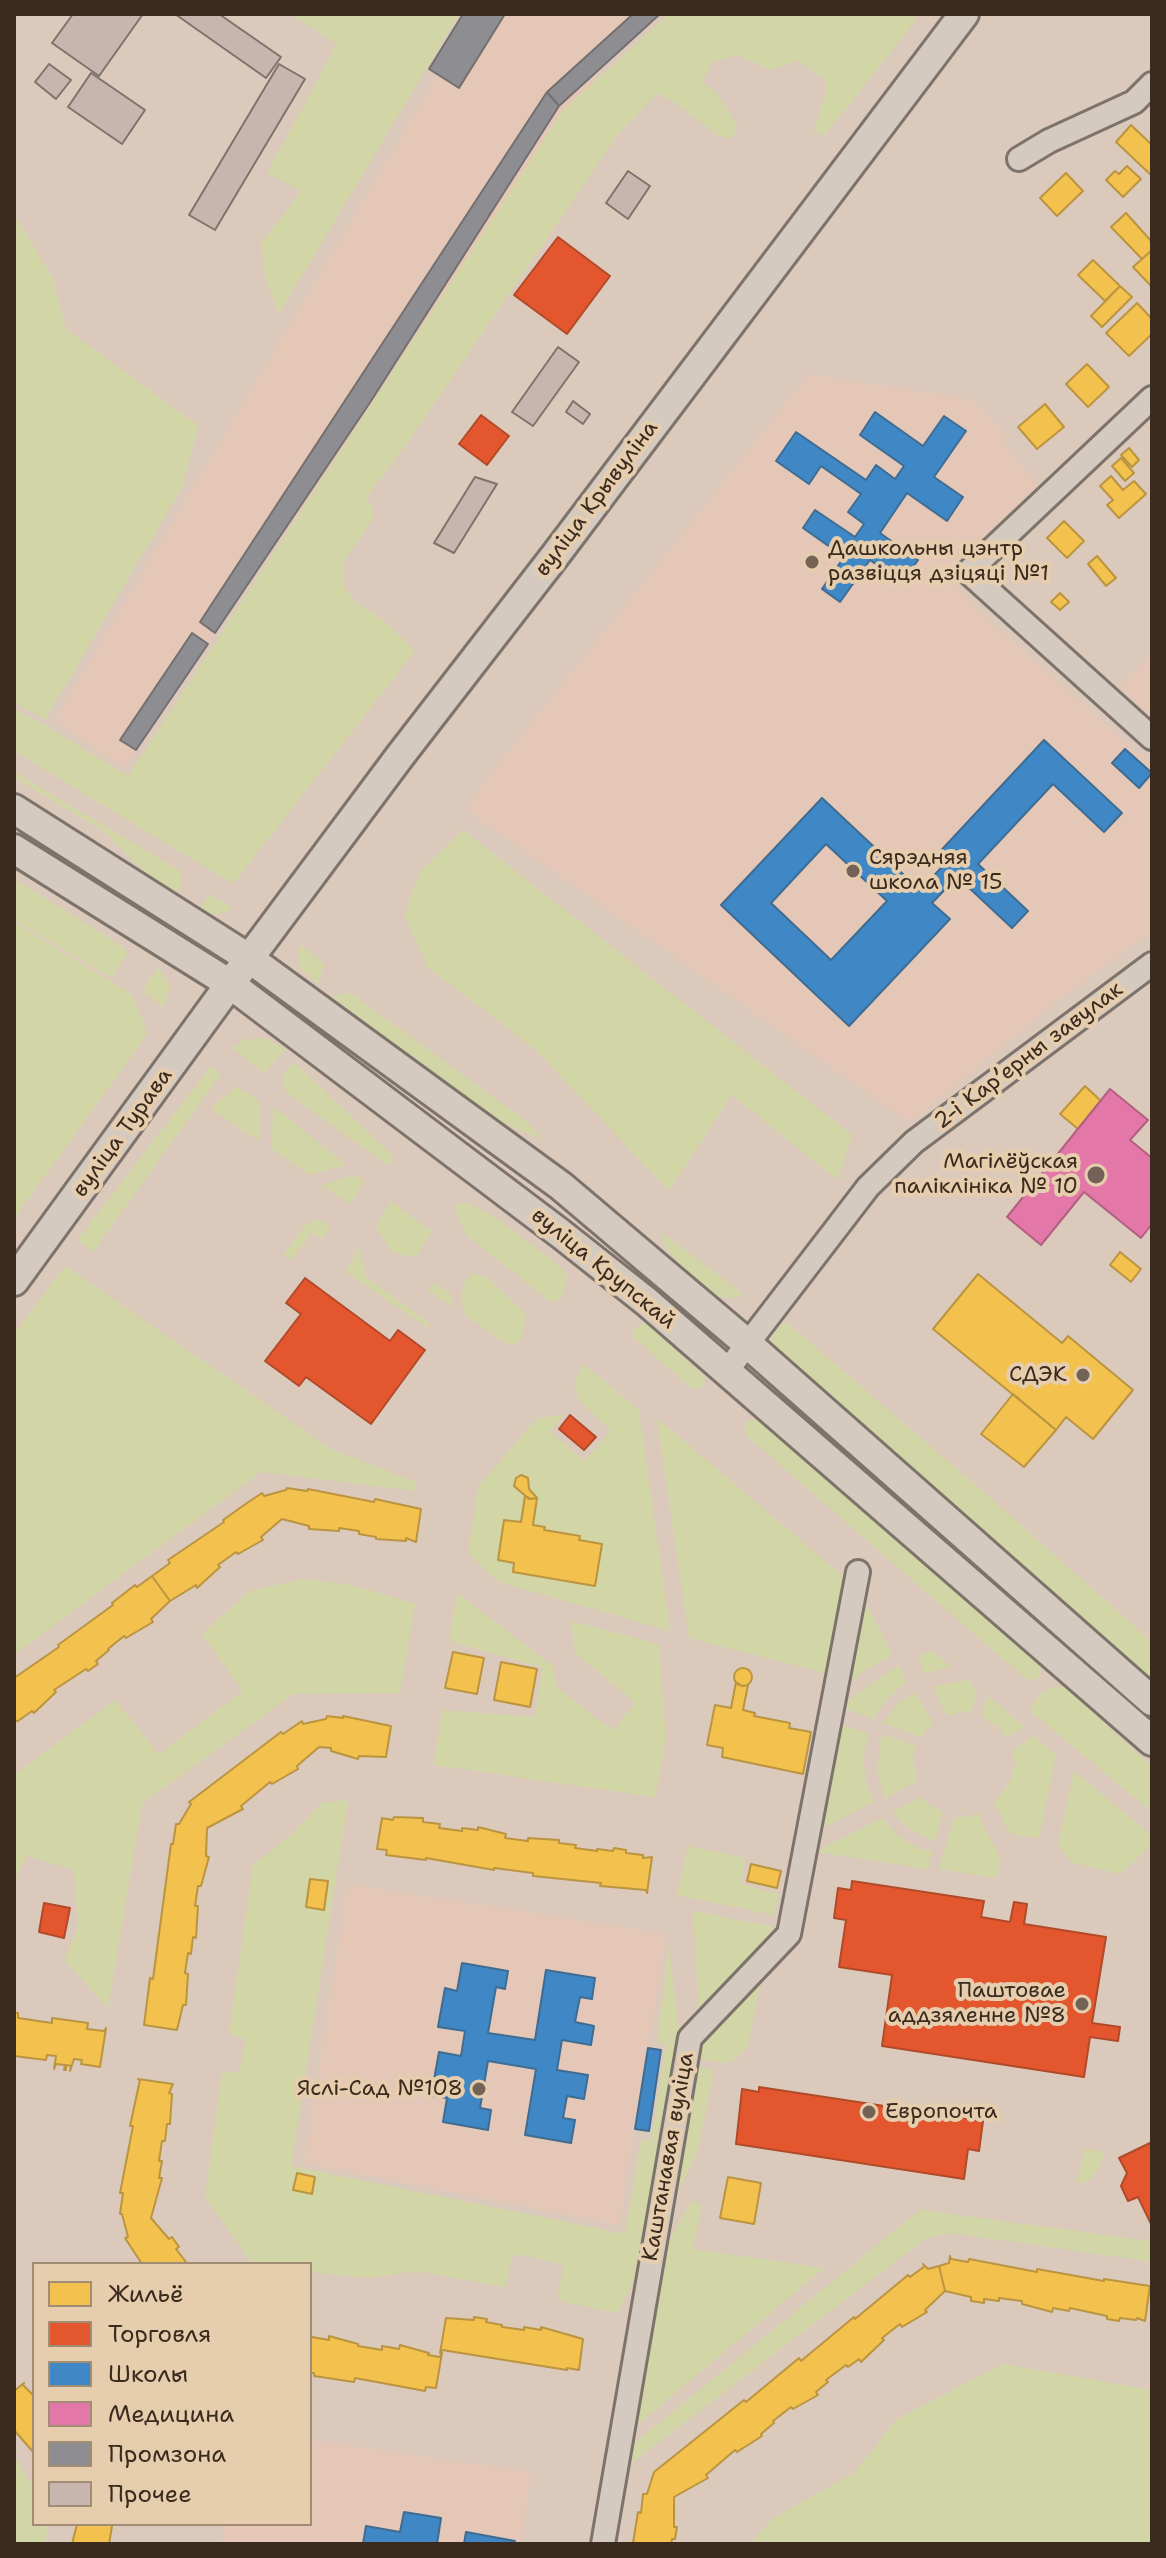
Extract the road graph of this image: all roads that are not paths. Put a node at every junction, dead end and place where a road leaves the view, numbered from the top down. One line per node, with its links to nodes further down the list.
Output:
1 (964, 14): 8 (main road, вуліца Крывуліна)
2 (1152, 84): 3 (street)
3 (1019, 159)
4 (1152, 398): 5 (street)
5 (1152, 738)
6 (14, 809): 8 (main road, вуліца Крупскай)
7 (14, 849): 10 (main road, вуліца Крупскай)
8 (250, 959): 10 (main road, вуліца Крывуліна); 12 (main road, вуліца Крупскай)
9 (1152, 964): 12 (street, 2-і Карʼерны завулак)
10 (230, 984): 11 (main road, вуліца Турава); 13 (main road, вуліца Крупскай)
11 (14, 1281)
12 (749, 1345): 13 (street, 2-і Карʼерны завулак); 15 (main road, вуліца Крупскай)
13 (726, 1372): 16 (main road, вуліца Крупскай)
14 (858, 1572): 17 (street, Каштанавая вуліца)
15 (1152, 1701)
16 (1152, 1741)
17 (603, 2544)

